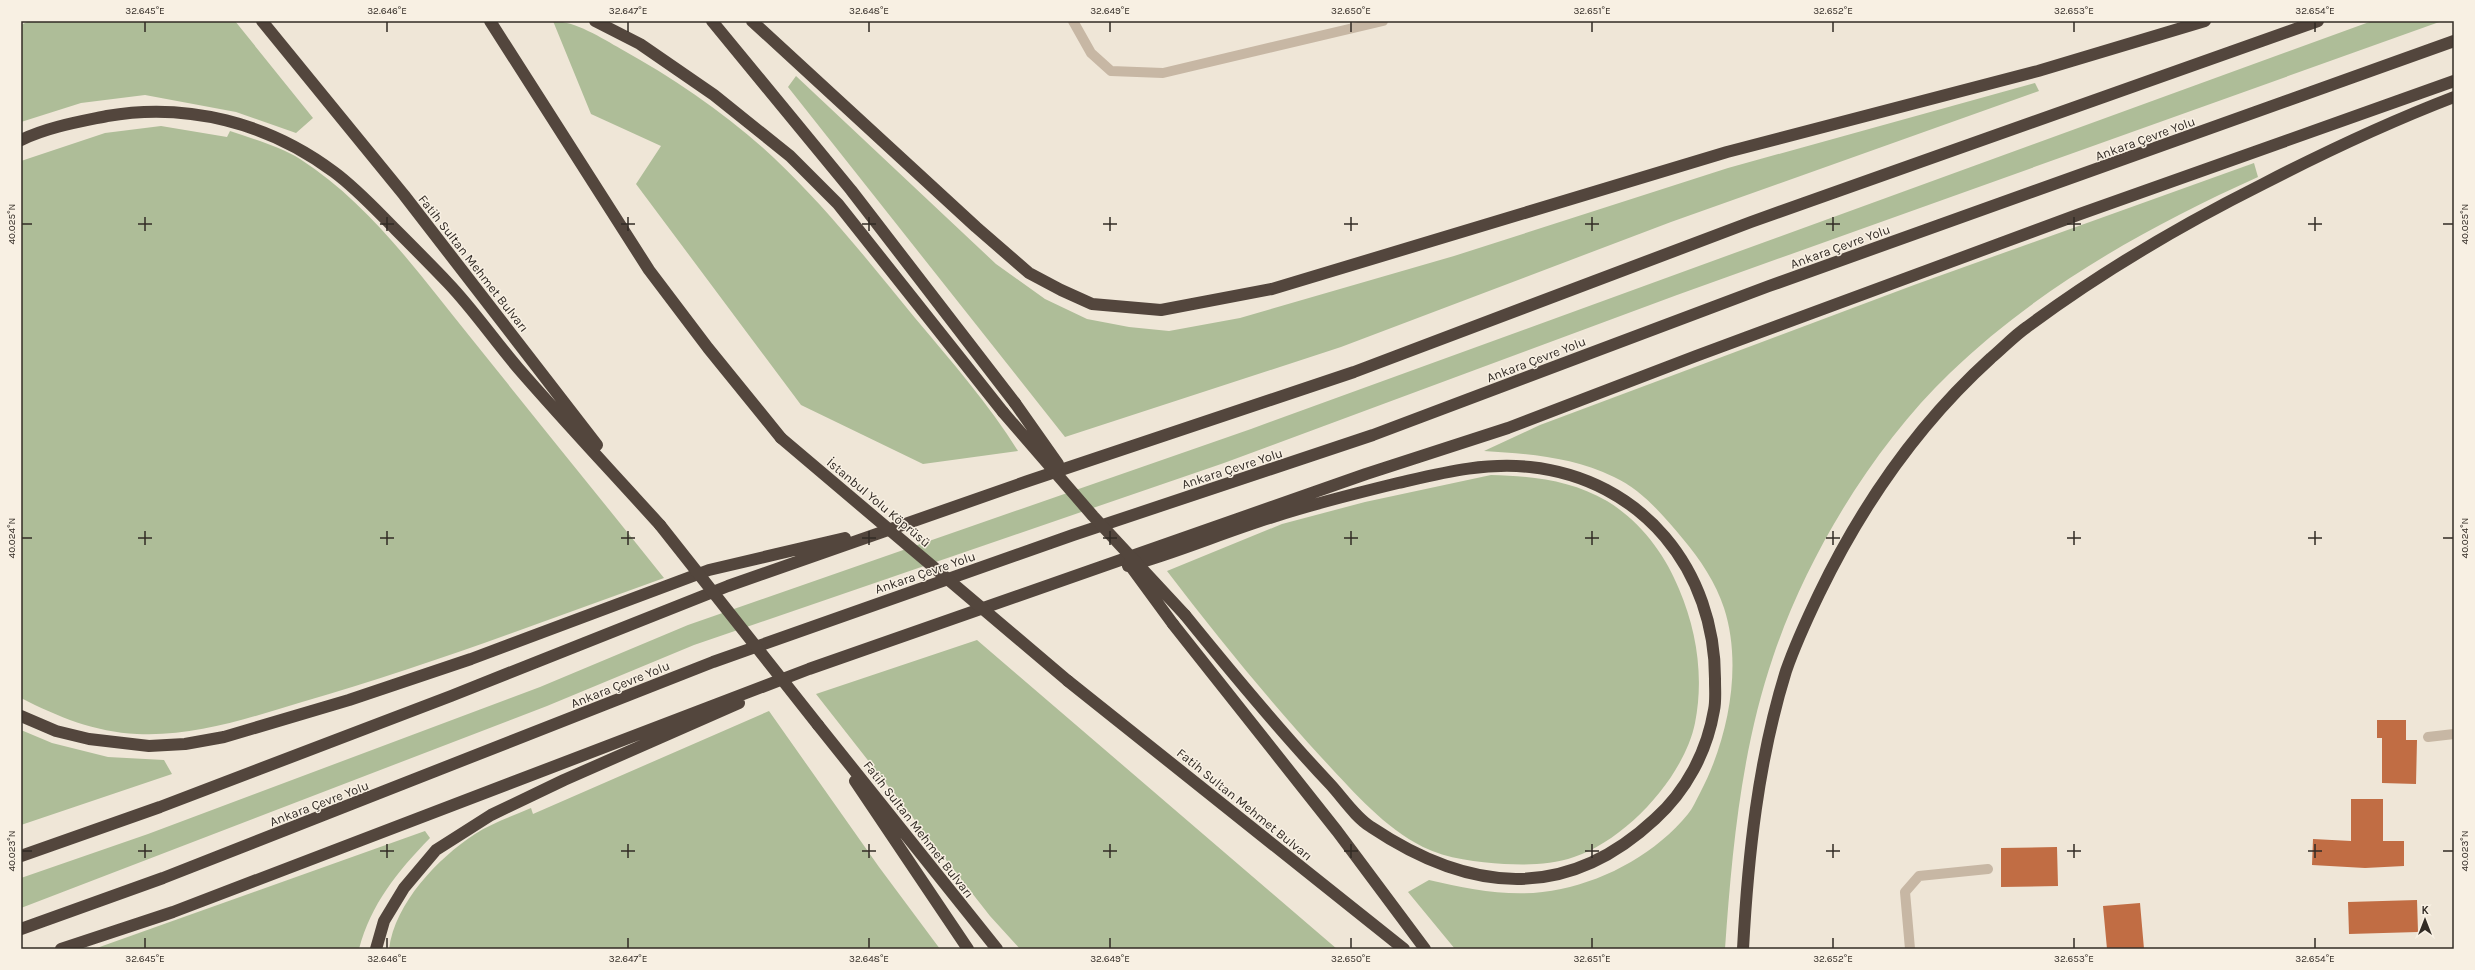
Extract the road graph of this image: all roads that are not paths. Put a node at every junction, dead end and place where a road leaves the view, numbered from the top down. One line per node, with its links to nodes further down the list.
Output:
1 (262, 21): 16 (highway, Fatih Sultan Mehmet Bulvarı)
2 (490, 21): 19 (highway, İstanbul Yolu Köprüsü, bridge)
3 (595, 21): 14 (highway, bridge)
4 (712, 21): 14 (highway, bridge)
5 (752, 21): 8 (highway)
6 (1073, 21): 7 (street)
7 (1383, 21)
8 (2205, 21)
9 (2318, 21): 15 (highway)
10 (2454, 40): 26 (highway, Ankara Çevre Yolu)
11 (2454, 81): 17 (highway)
12 (2454, 97): 33 (highway)
13 (21, 140): 16 (highway)
14 (1093, 516): 17 (highway, bridge); 32 (highway, bridge)
15 (911, 523): 20 (highway); 24 (highway)
16 (660, 525): 21 (highway, bridge)
17 (1014, 598): 18 (highway)
18 (809, 669): 27 (highway); 28 (highway)
19 (1068, 681): 31 (highway, Fatih Sultan Mehmet Bulvarı)
20 (21, 716)
21 (818, 726): 29 (highway); 30 (highway, Fatih Sultan Mehmet Bulvarı)
22 (2454, 734): 23 (street)
23 (2428, 737)
24 (21, 856)
25 (1988, 869): 34 (street)
26 (21, 929)
27 (61, 949)
28 (376, 949)
29 (968, 949)
30 (997, 949)
31 (1404, 949)
32 (1425, 949)
33 (1743, 949)
34 (1910, 949)

